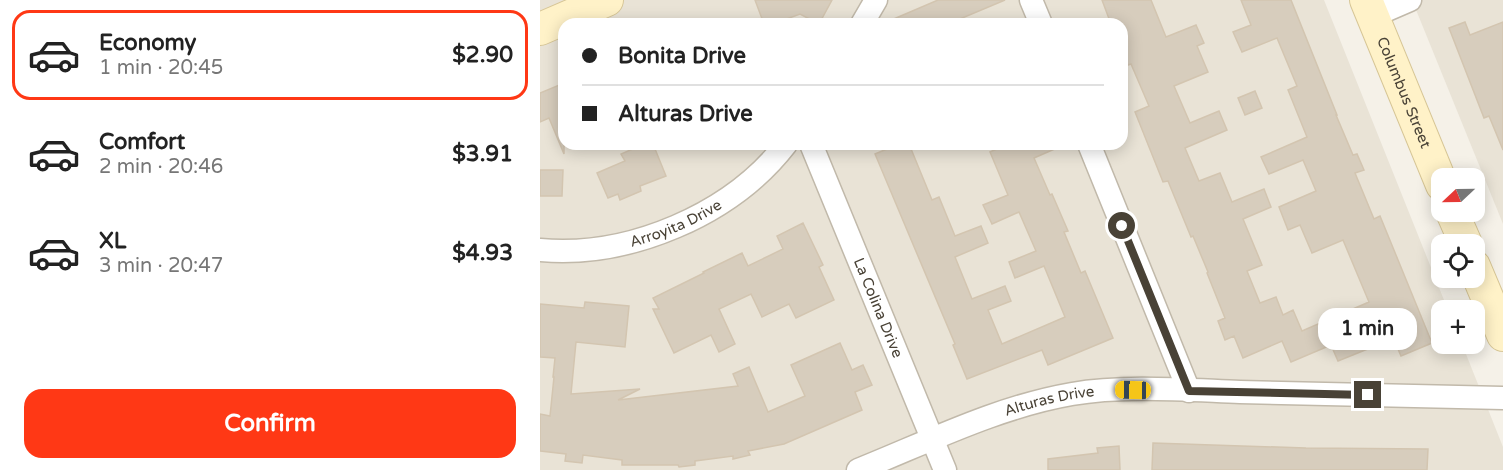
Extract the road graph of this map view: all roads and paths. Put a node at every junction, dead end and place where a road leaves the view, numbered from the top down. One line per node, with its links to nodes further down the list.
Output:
1 (607, 0): 6 (main road)
2 (876, 0): 7 (street)
3 (1031, 0): 8 (street)
4 (1410, 0): 5 (street)
5 (1369, 8): 14 (main road, Columbus Street)
6 (564, 18)
7 (866, 18)
8 (1038, 18)
9 (558, 20): 10 (main road)
10 (540, 28)
11 (780, 150): 15 (street, Arroyita Drive)
12 (813, 150): 20 (street, La Colina Drive)
13 (1091, 150): 18 (street)
14 (1435, 168)
15 (540, 250)
16 (1483, 288): 17 (main road)
17 (1503, 335)
18 (1189, 391): 19 (street, Alturas Drive); 20 (street, Alturas Drive)
19 (1503, 398)
20 (933, 440): 21 (street, Alturas Drive); 22 (street, La Colina Drive)
21 (858, 470)
22 (945, 470)

